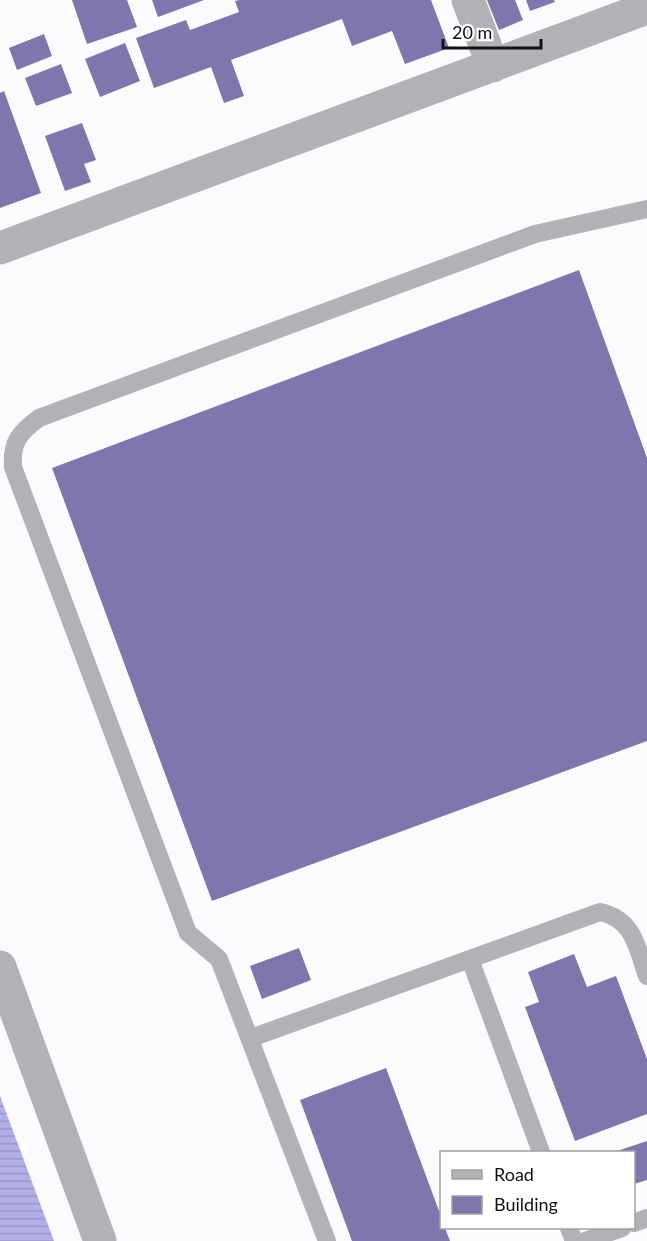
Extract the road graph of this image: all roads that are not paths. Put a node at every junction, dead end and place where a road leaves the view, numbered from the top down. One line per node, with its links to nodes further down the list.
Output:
1 (468, 0): 3 (street)
2 (647, 8): 3 (street)
3 (494, 66): 5 (street)
4 (647, 209): 9 (lane)
5 (0, 248)
6 (470, 958): 8 (lane); 9 (lane); 10 (lane)
7 (0, 967): 12 (street)
8 (647, 976)
9 (251, 1038): 13 (lane)
10 (541, 1151)
11 (616, 1229): 14 (lane)
12 (100, 1241)
13 (327, 1241)
14 (585, 1241)

